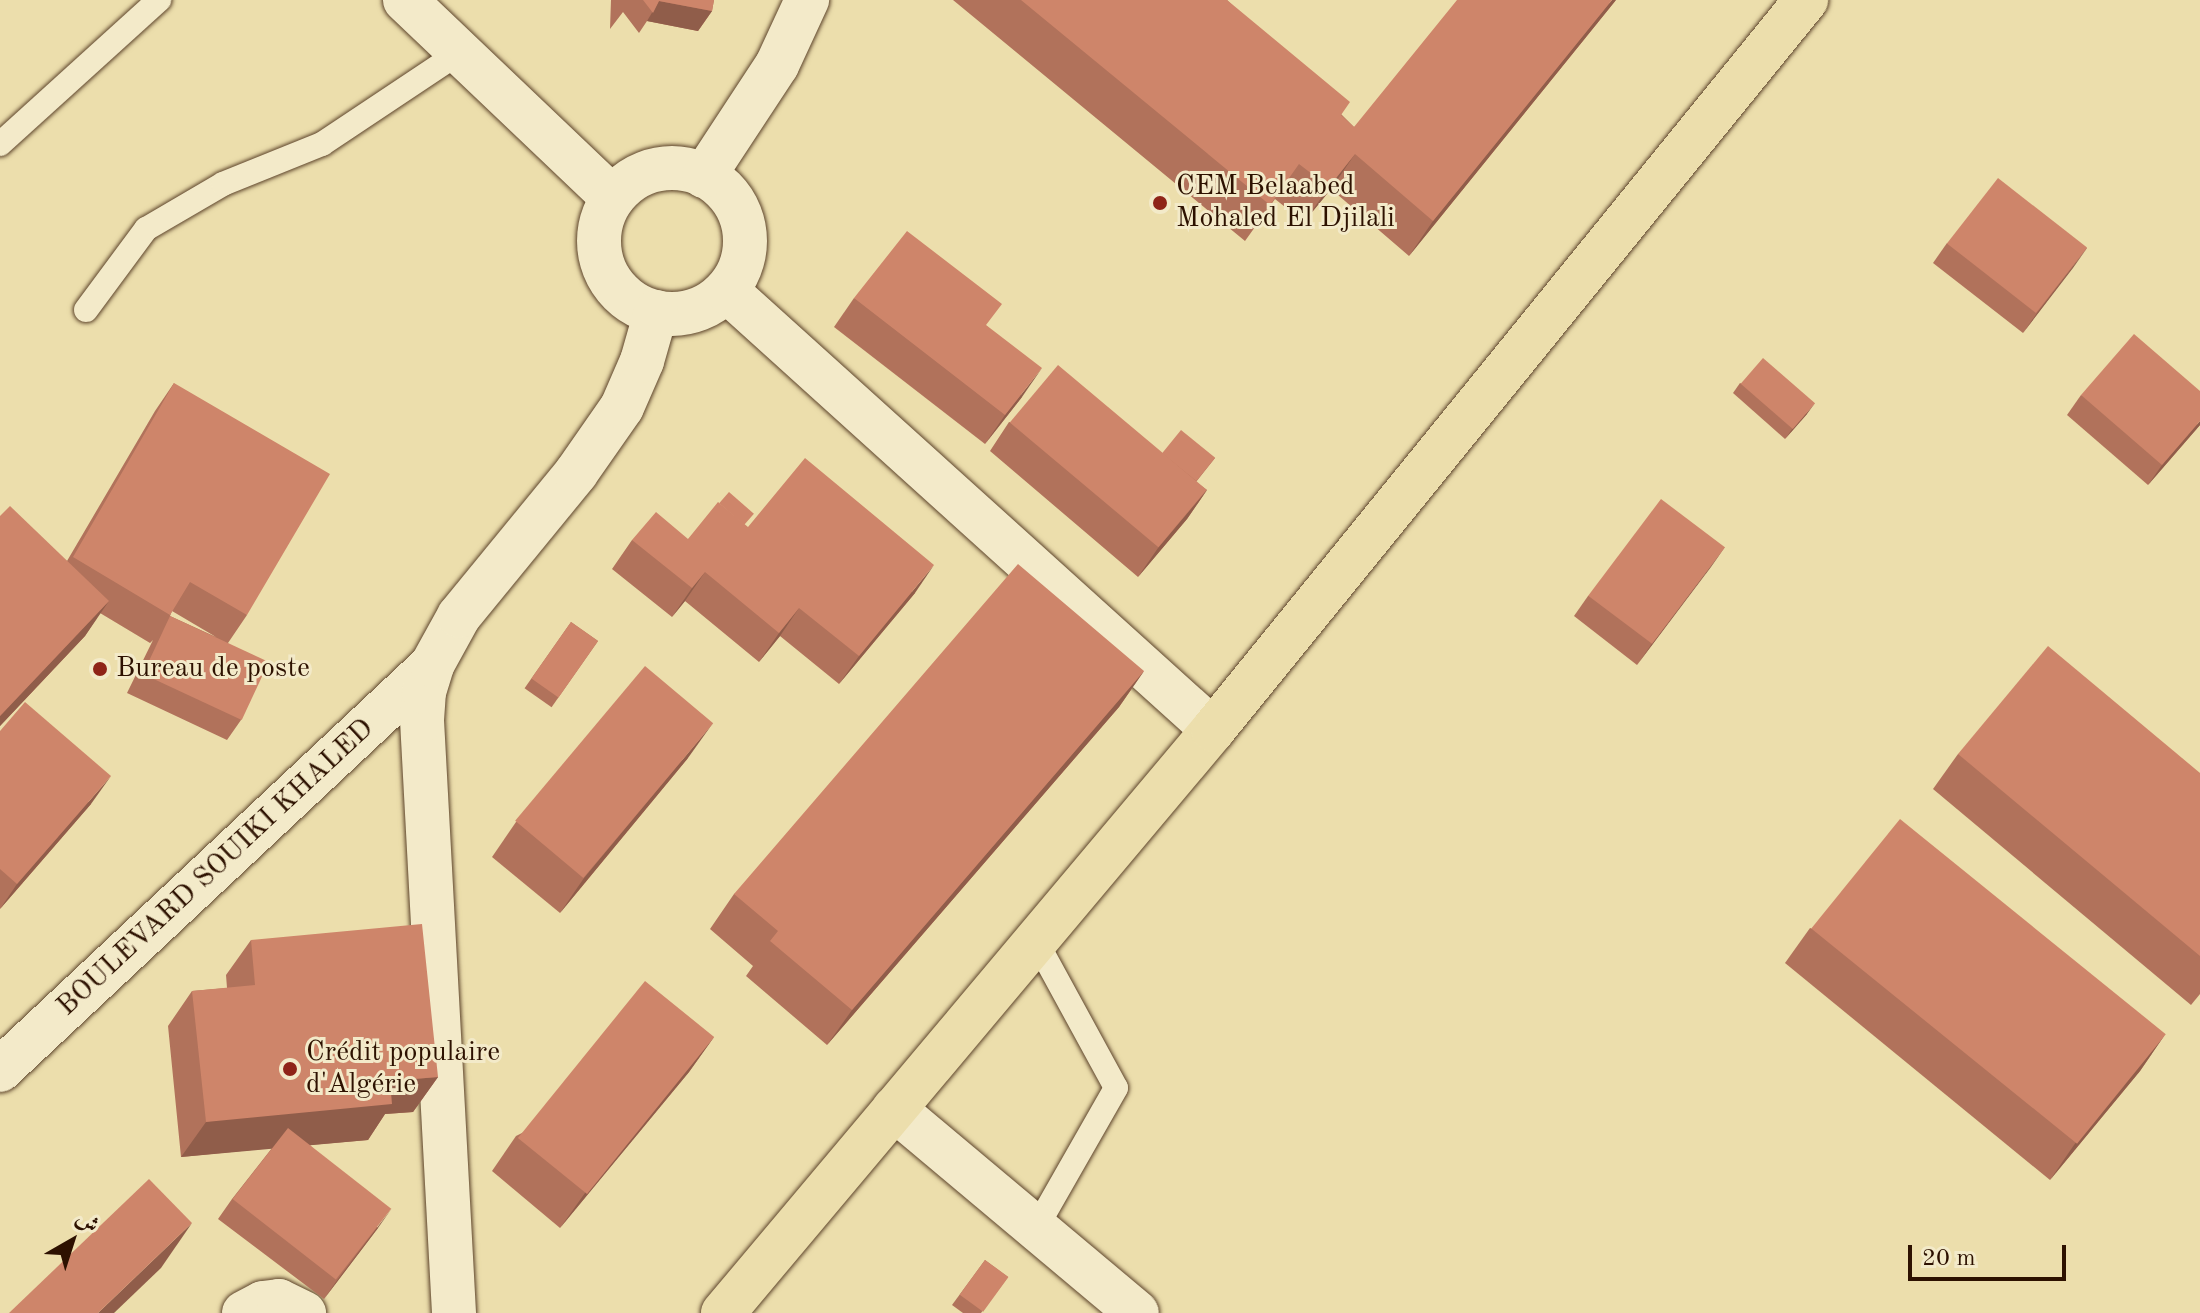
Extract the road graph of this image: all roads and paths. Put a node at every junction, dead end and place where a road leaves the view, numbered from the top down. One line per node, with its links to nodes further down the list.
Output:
1 (159, 0): 6 (lane)
2 (405, 0): 5 (street)
3 (807, 0): 7 (street)
4 (1806, 0): 13 (main road)
5 (460, 52): 8 (street); 10 (lane)
6 (0, 144)
7 (704, 176): 8 (street); 9 (street)
8 (613, 198): 11 (street)
9 (727, 291): 11 (street); 13 (street)
10 (86, 310)
11 (656, 312): 12 (street)
12 (432, 665): 15 (street, BOULEVARD SOUIKI KHALED); 20 (street)
13 (1213, 730): 14 (main road)
14 (1036, 941): 16 (main road); 17 (lane)
15 (0, 1070)
16 (894, 1109): 17 (street); 21 (main road)
17 (1036, 1228): 22 (street)
18 (244, 1313): 19 (street)
19 (304, 1313)
20 (454, 1313)
21 (723, 1313)
22 (1137, 1313)

